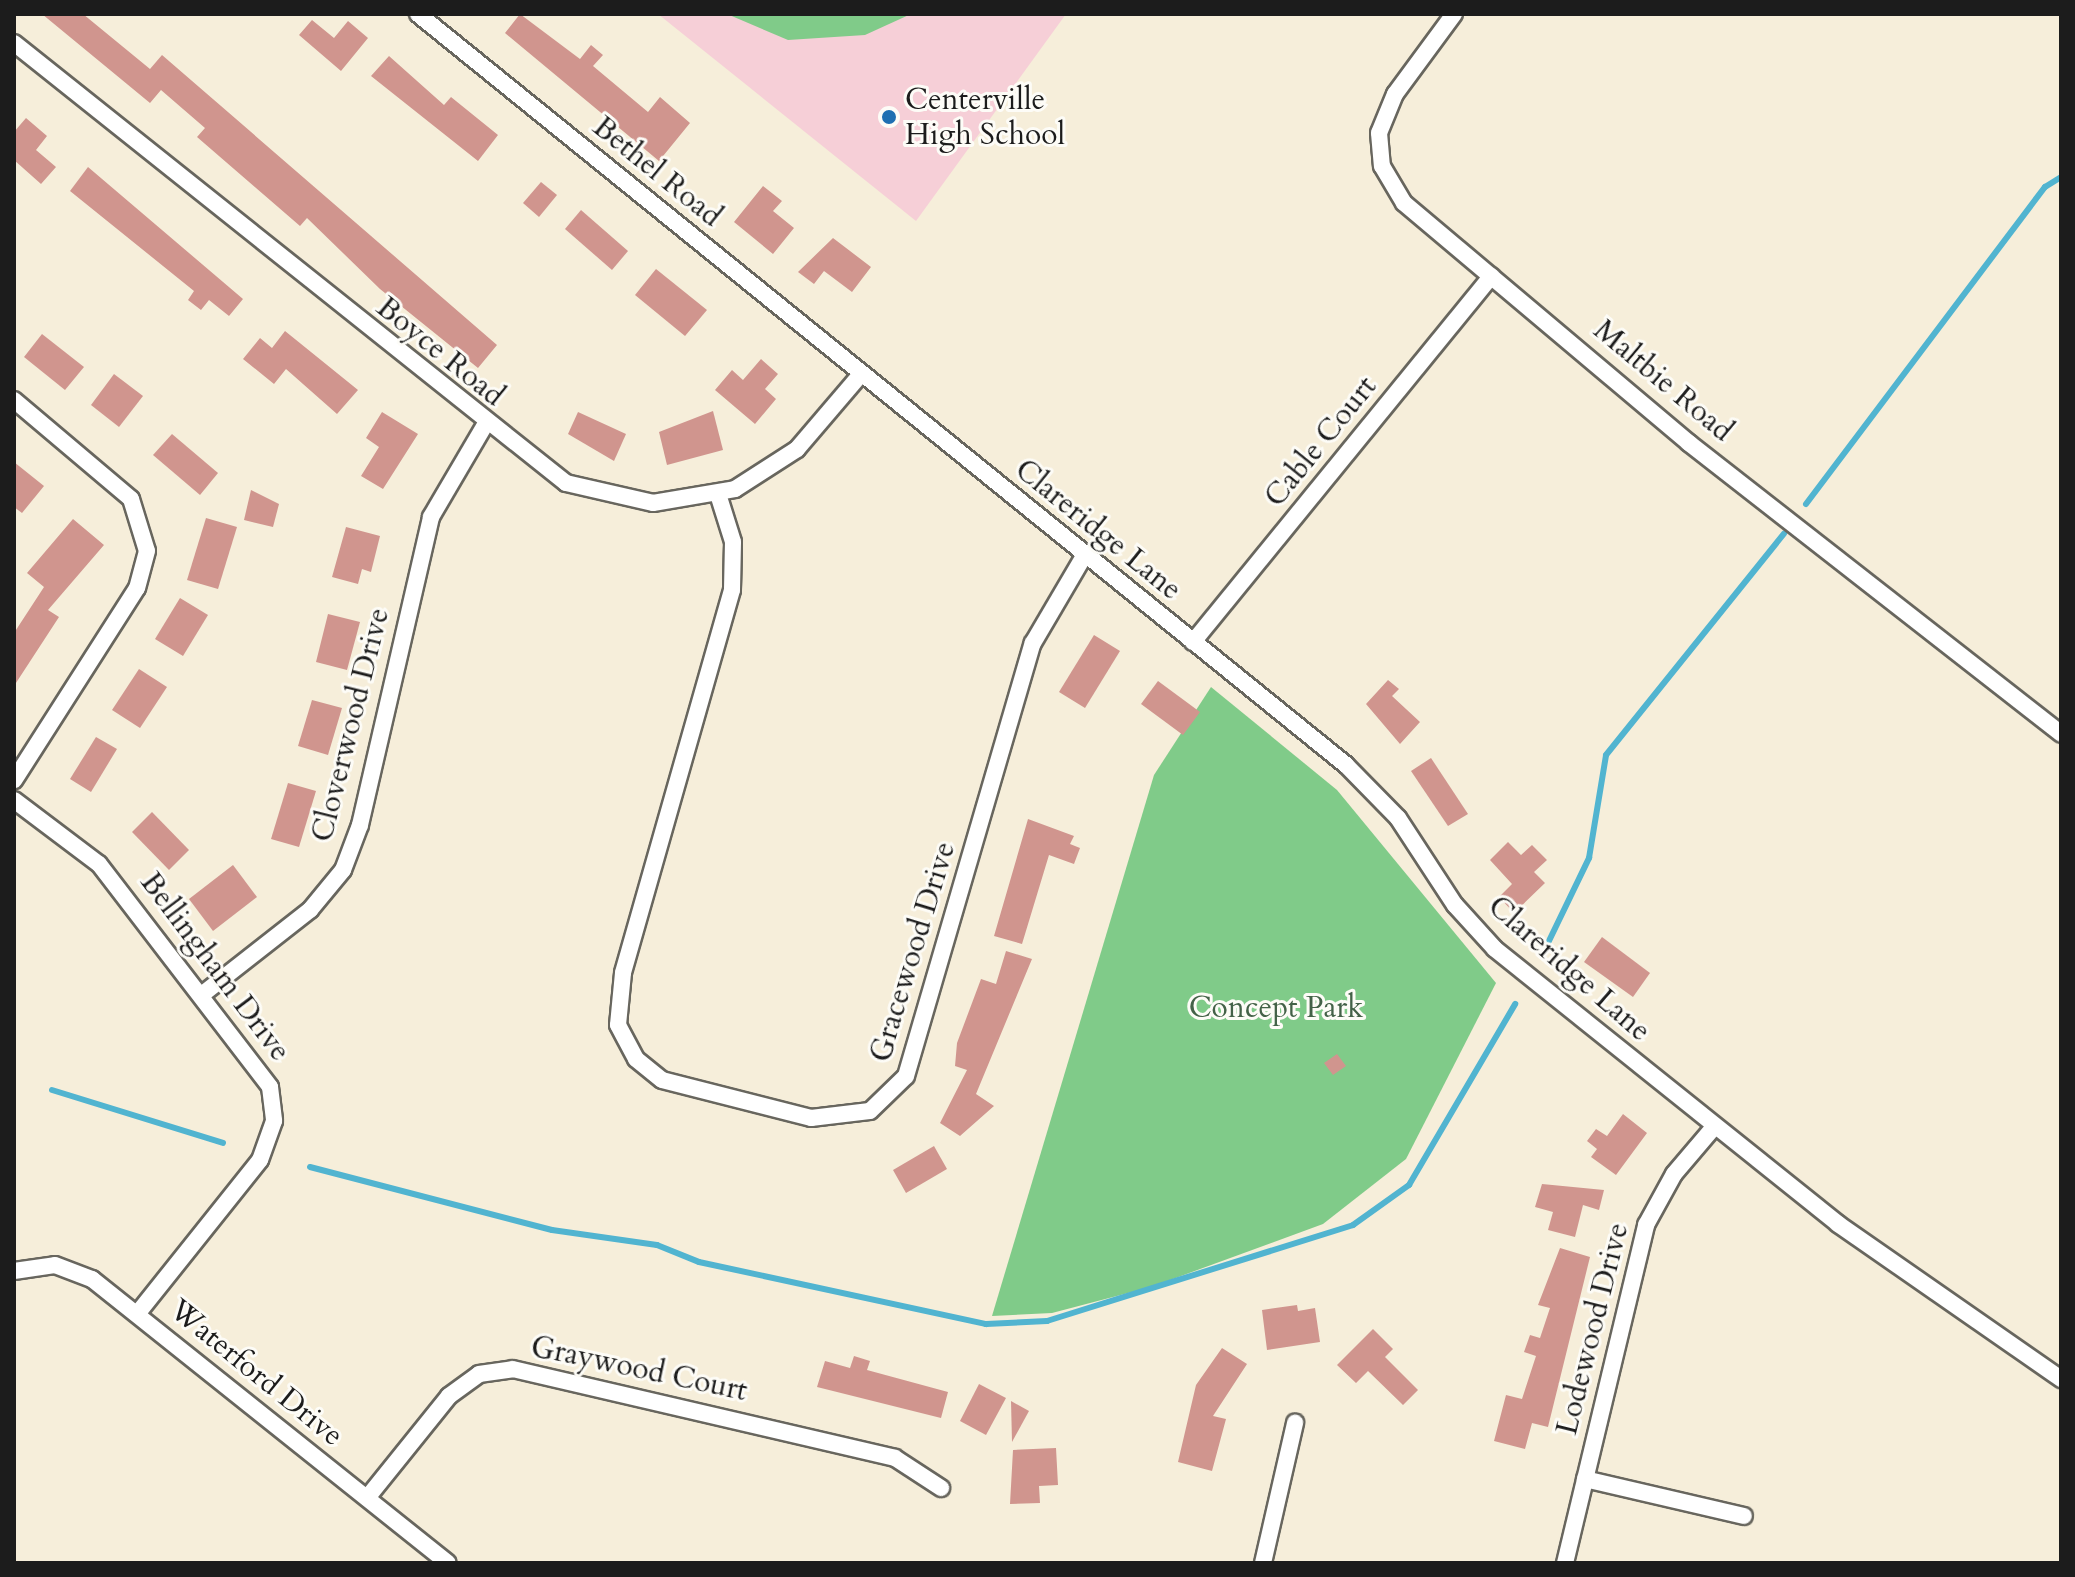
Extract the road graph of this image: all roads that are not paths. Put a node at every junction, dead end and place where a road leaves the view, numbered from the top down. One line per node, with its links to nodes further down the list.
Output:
1 (418, 14): 5 (street, Bethel Road)
2 (1454, 14): 4 (street, Maltbie Road)
3 (14, 43): 7 (street, Boyce Road)
4 (1491, 276): 10 (street, Cable Court); 11 (street, Maltbie Road)
5 (861, 374): 8 (street, Boyce Road); 9 (street, Clareridge Lane)
6 (14, 400): 12 (street)
7 (485, 425): 8 (street, Boyce Road); 14 (street, Cloverwood Drive)
8 (718, 494): 9 (street, Gracewood Drive)
9 (1084, 556): 10 (street, Clareridge Lane)
10 (1193, 642): 15 (street, Clareridge Lane)
11 (2061, 734)
12 (14, 780)
13 (14, 800): 14 (street, Bellingham Drive)
14 (204, 993): 17 (street, Bellingham Drive)
15 (1714, 1127): 18 (street, Clareridge Lane); 20 (street, Lodewood Drive)
16 (14, 1271): 17 (street, Waterford Drive)
17 (137, 1314): 22 (street, Waterford Drive)
18 (2061, 1379)
19 (1295, 1423): 25 (street)
20 (1585, 1479): 23 (street); 26 (street, Lodewood Drive)
21 (941, 1488): 22 (street, Graywood Court)
22 (367, 1498): 24 (street, Waterford Drive)
23 (1744, 1516)
24 (448, 1563)
25 (1263, 1563)
26 (1565, 1563)

